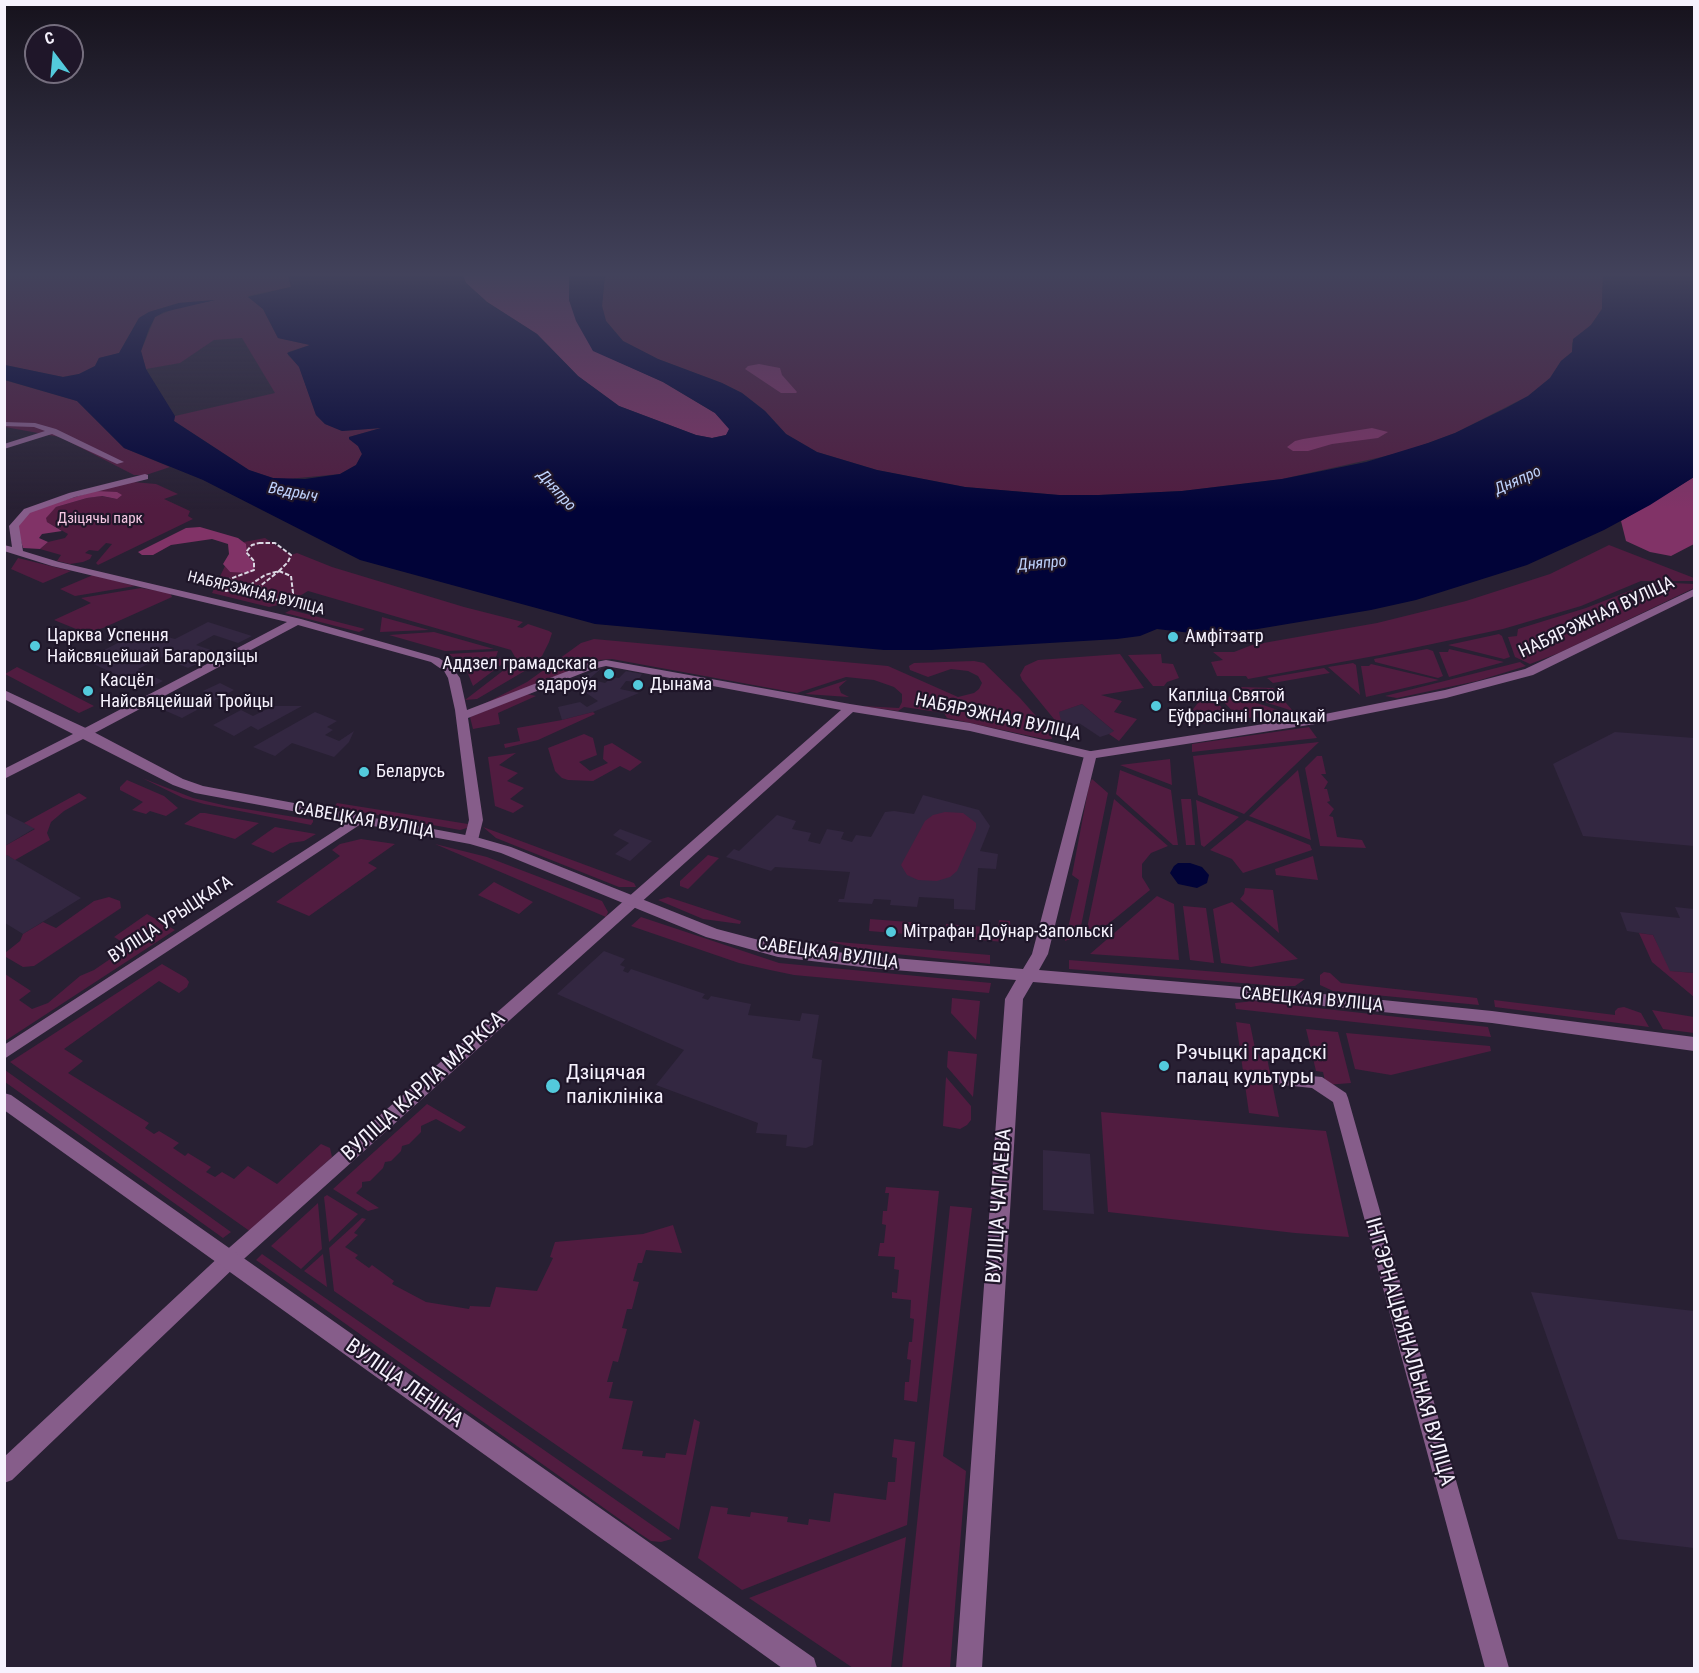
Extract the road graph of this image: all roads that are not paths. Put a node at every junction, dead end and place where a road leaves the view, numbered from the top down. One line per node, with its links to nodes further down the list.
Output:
1 (4, 424): 2 (street)
2 (53, 431): 3 (street); 4 (street)
3 (4, 447)
4 (120, 462)
5 (145, 477): 7 (street)
6 (4, 548): 7 (street, НАБЯРЭЖНАЯ ВУЛІЦА)
7 (18, 553): 9 (street, НАБЯРЭЖНАЯ ВУЛІЦА)
8 (1695, 592): 14 (street, НАБЯРЭЖНАЯ ВУЛІЦА)
9 (297, 621): 12 (street, НАБЯРЭЖНАЯ ВУЛІЦА); 13 (street)
10 (4, 694): 13 (street, САВЕЦКАЯ ВУЛІЦА)
11 (850, 708): 12 (street, НАБЯРЭЖНАЯ ВУЛІЦА); 14 (street, НАБЯРЭЖНАЯ ВУЛІЦА); 18 (street, ВУЛІЦА КАРЛА МАРКСА)
12 (462, 716): 17 (street, НАБЯРЭЖНАЯ ВУЛІЦА)
13 (85, 733): 15 (street); 16 (street, САВЕЦКАЯ ВУЛІЦА)
14 (1090, 755): 19 (street, ВУЛІЦА ЧАПАЕВА)
15 (4, 775)
16 (359, 819): 17 (street, САВЕЦКАЯ ВУЛІЦА); 21 (street, ВУЛІЦА УРЫЦКАГА)
17 (471, 840): 18 (street, САВЕЦКАЯ ВУЛІЦА)
18 (631, 902): 19 (street, САВЕЦКАЯ ВУЛІЦА); 24 (street, ВУЛІЦА КАРЛА МАРКСА)
19 (1028, 975): 20 (street, САВЕЦКАЯ ВУЛІЦА); 27 (street, ВУЛІЦА ЧАПАЕВА)
20 (1695, 1044)
21 (4, 1053)
22 (1279, 1078): 28 (street, ІНТЭРНАЦЫЯНАЛЬНАЯ ВУЛІЦА)
23 (4, 1100): 24 (street, ВУЛІЦА ЛЕНІНА)
24 (229, 1260): 25 (street, ВУЛІЦА КАРЛА МАРКСА); 26 (street, ВУЛІЦА ЛЕНІНА)
25 (4, 1472)
26 (804, 1668)
27 (969, 1668)
28 (1497, 1668)

